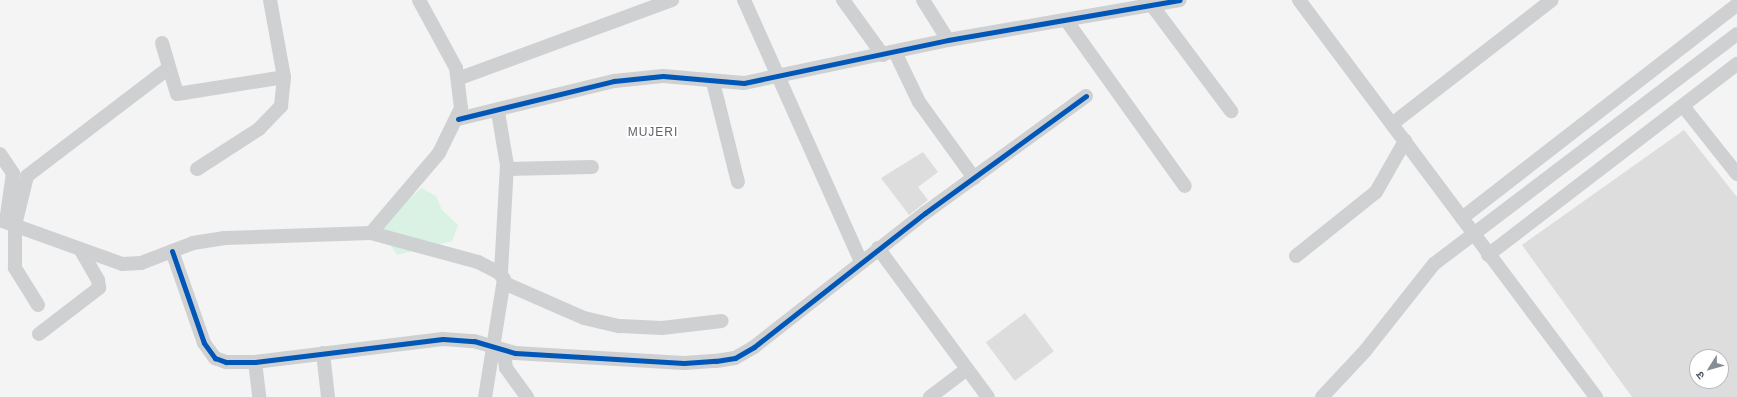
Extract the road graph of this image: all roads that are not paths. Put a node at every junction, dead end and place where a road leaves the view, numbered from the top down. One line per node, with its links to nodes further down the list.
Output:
1 (270, 0): 19 (street)
2 (419, 0): 21 (street)
3 (672, 0): 21 (street)
4 (744, 0): 20 (street)
5 (843, 0): 16 (street)
6 (923, 0): 14 (street)
7 (1180, 0): 10 (street)
8 (1299, 0): 28 (street)
9 (1552, 0): 28 (street)
10 (1150, 3): 12 (street); 26 (street)
11 (1737, 5): 38 (street)
12 (1066, 20): 14 (street); 37 (street)
13 (1737, 34): 41 (street)
14 (948, 40): 16 (street)
15 (162, 43): 18 (street)
16 (889, 53): 20 (street); 35 (street)
17 (1737, 64): 24 (street)
18 (169, 68): 19 (street); 39 (street)
19 (284, 77): 32 (street)
20 (778, 77): 22 (street); 47 (street)
21 (460, 78): 27 (street)
22 (713, 82): 25 (street); 36 (street)
23 (1086, 96): 35 (street)
24 (1683, 106): 34 (street); 45 (street)
25 (498, 112): 27 (street); 33 (street)
26 (1231, 112)
27 (458, 119): 40 (street)
28 (1392, 124): 29 (street)
29 (1405, 141): 38 (street); 46 (street)
30 (0, 154): 39 (street)
31 (592, 167): 33 (street)
32 (197, 169)
33 (507, 169): 48 (street)
34 (1737, 174)
35 (974, 178): 42 (street)
36 (738, 182)
37 (1185, 186)
38 (1462, 218): 41 (street)
39 (7, 222): 44 (street); 49 (street)
40 (371, 233): 43 (street); 48 (street)
41 (1475, 236): 45 (street); 62 (street)
42 (878, 248): 47 (street); 55 (street)
43 (172, 251): 44 (street); 54 (street)
44 (82, 252): 51 (street)
45 (1488, 255): 63 (street)
46 (1296, 256)
47 (861, 261): 52 (street)
48 (503, 278): 50 (street); 52 (street)
49 (38, 305)
50 (722, 321)
51 (39, 334)
52 (498, 350): 53 (street); 58 (street); 59 (street)
53 (323, 353): 54 (street); 57 (street)
54 (255, 362): 56 (street)
55 (967, 369): 60 (street); 61 (street)
56 (259, 397)
57 (328, 397)
58 (485, 397)
59 (527, 397)
60 (930, 397)
61 (988, 397)
62 (1322, 397)
63 (1596, 397)

